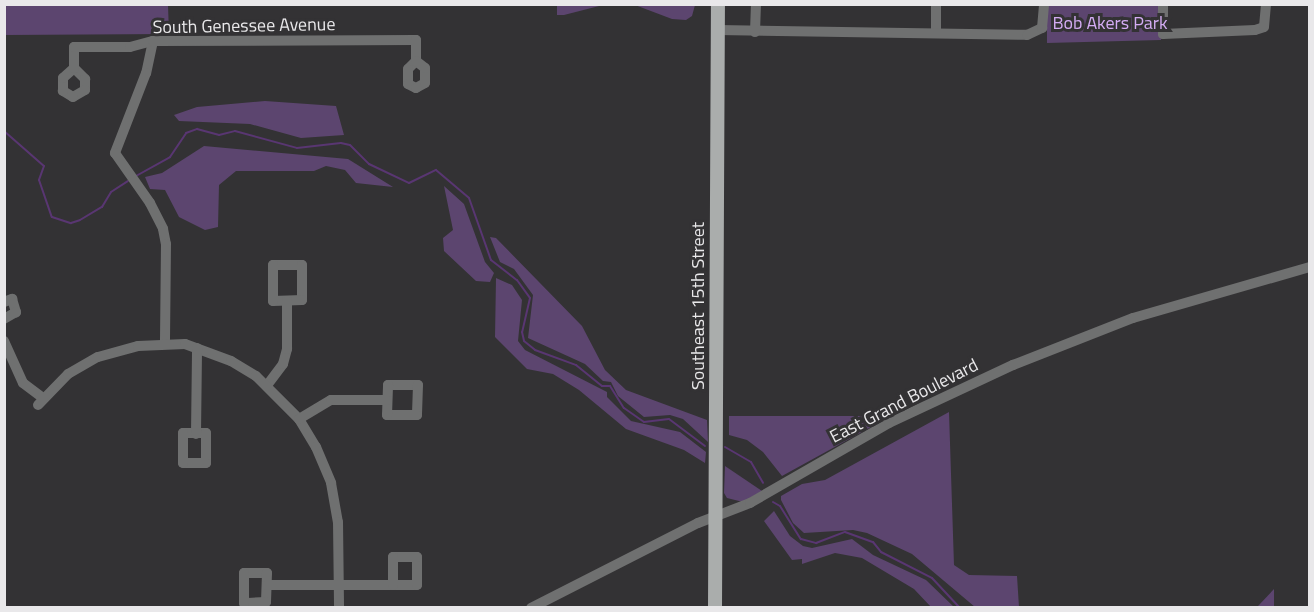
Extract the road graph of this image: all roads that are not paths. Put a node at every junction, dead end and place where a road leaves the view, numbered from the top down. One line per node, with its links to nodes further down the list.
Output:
1 (718, 4): 7 (main road, Southeast 15th Street)
2 (756, 4): 8 (street)
3 (936, 4): 9 (street)
4 (1044, 4): 9 (street)
5 (1163, 4): 6 (street)
6 (1266, 4)
7 (717, 30): 8 (street); 24 (main road, Southeast 15th Street)
8 (756, 32): 9 (street)
9 (936, 33)
10 (153, 41): 11 (street, South Genessee Avenue); 12 (street, South Genessee Avenue); 18 (street)
11 (416, 62)
12 (74, 68)
13 (1310, 267): 24 (street, East Grand Boulevard)
14 (287, 301): 20 (street)
15 (4, 302): 16 (street)
16 (4, 319)
17 (4, 341): 18 (street)
18 (165, 344): 19 (street)
19 (197, 348): 20 (street); 23 (street)
20 (268, 384): 22 (street)
21 (387, 400): 22 (street)
22 (299, 418): 25 (street)
23 (196, 434)
24 (715, 516): 29 (street, East Grand Boulevard); 30 (main road, Southeast 15th Street)
25 (339, 584): 26 (street); 27 (street); 28 (street)
26 (267, 585)
27 (393, 585)
28 (339, 608)
29 (531, 608)
30 (715, 608)

